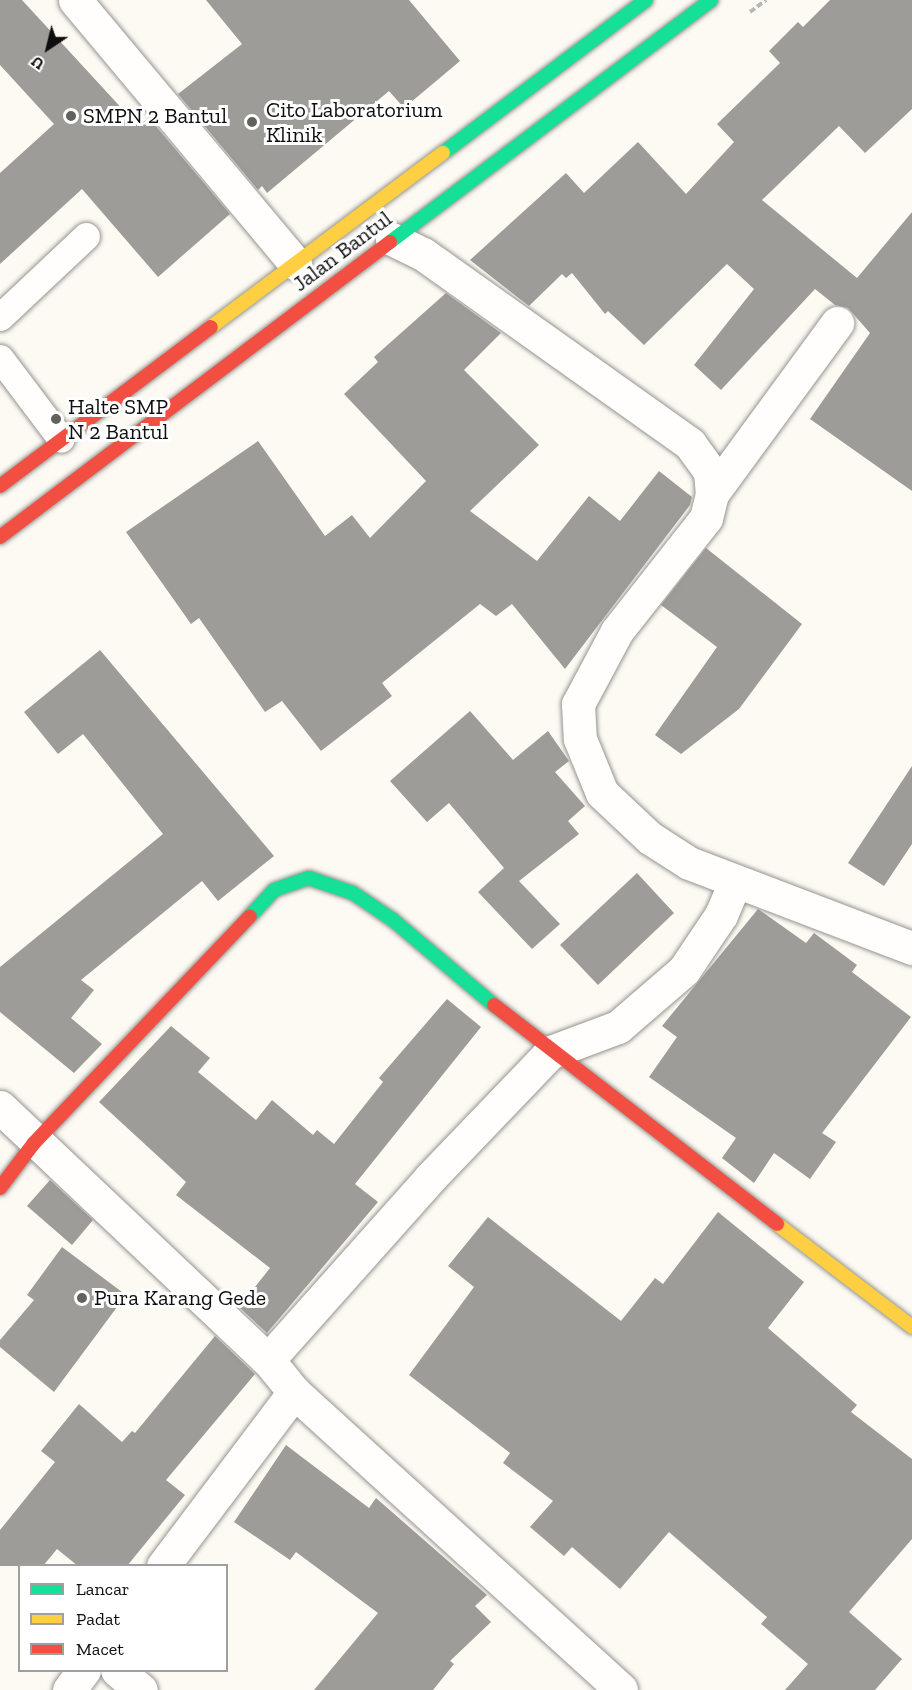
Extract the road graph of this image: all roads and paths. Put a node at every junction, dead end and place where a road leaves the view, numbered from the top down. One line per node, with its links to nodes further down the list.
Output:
1 (75, 0): 6 (street)
2 (646, 0): 6 (main road, Jalan Bantul)
3 (711, 0): 5 (main road, Jalan Bantul)
4 (86, 236): 7 (lane)
5 (392, 240): 12 (street); 13 (main road, Jalan Bantul)
6 (295, 263): 10 (main road, Jalan Bantul)
7 (0, 317)
8 (837, 323): 12 (street)
9 (0, 358): 10 (lane)
10 (61, 439): 11 (main road, Jalan Bantul)
11 (0, 486)
12 (712, 494): 14 (street)
13 (0, 537)
14 (735, 882): 15 (street); 16 (street)
15 (912, 948)
16 (551, 1052): 18 (main road); 20 (main road); 21 (street)
17 (0, 1107): 18 (street)
18 (34, 1143): 19 (main road); 21 (street)
19 (0, 1188)
20 (912, 1327)
21 (268, 1360): 22 (street)
22 (294, 1392): 23 (street); 28 (street)
23 (165, 1564)
24 (83, 1672): 26 (street)
25 (118, 1672): 27 (street)
26 (69, 1690)
27 (141, 1690)
28 (621, 1690)

